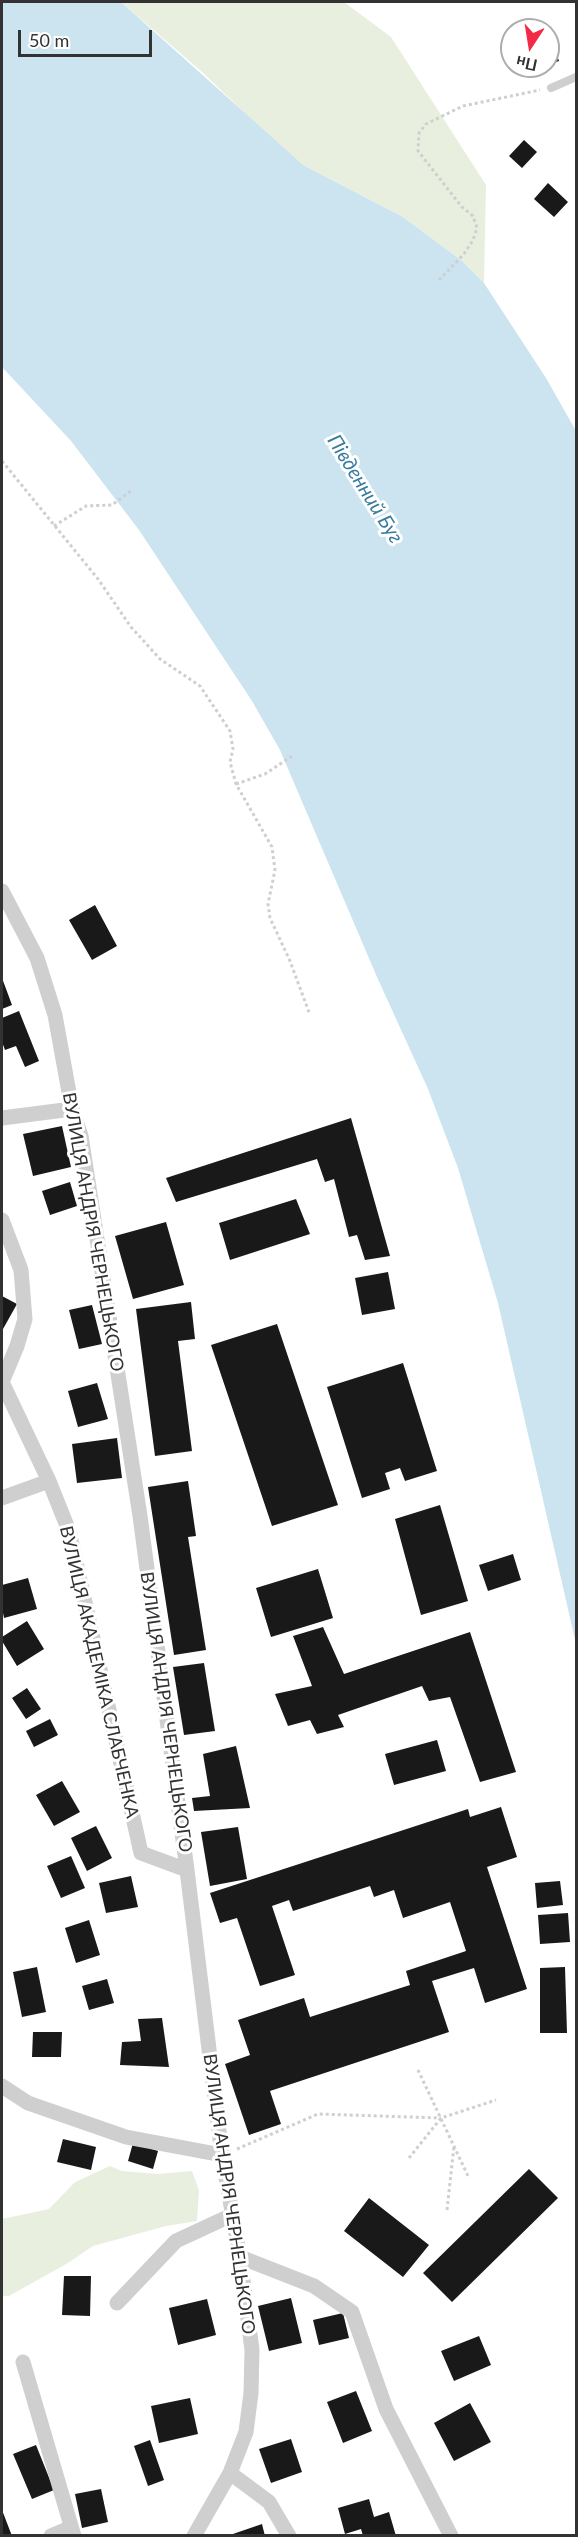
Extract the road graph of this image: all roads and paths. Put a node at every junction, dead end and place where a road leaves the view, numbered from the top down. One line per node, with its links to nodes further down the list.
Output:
1 (576, 77): 2 (lane)
2 (551, 88): 3 (path)
3 (439, 280)
4 (2, 461): 6 (path)
5 (132, 490): 6 (path)
6 (54, 526): 8 (path)
7 (292, 756): 8 (path)
8 (236, 784): 10 (path)
9 (2, 891): 11 (street, ВУЛИЦЯ АНДРІЯ ЧЕРНЕЦЬКОГО)
10 (310, 1015)
11 (72, 1109): 12 (street); 17 (street, ВУЛИЦЯ АНДРІЯ ЧЕРНЕЦЬКОГО)
12 (2, 1118)
13 (2, 1220): 14 (street)
14 (2, 1382): 15 (street, ВУЛИЦЯ АКАДЕМІКА СЛАБЧЕНКА)
15 (49, 1480): 16 (street); 17 (street, ВУЛИЦЯ АКАДЕМІКА СЛАБЧЕНКА)
16 (2, 1498)
17 (188, 1870): 23 (street, ВУЛИЦЯ АНДРІЯ ЧЕРНЕЦЬКОГО)
18 (418, 2070): 21 (path)
19 (2, 2085): 23 (street)
20 (496, 2100): 21 (path)
21 (441, 2118): 22 (path); 23 (path); 24 (path)
22 (454, 2145): 25 (path); 26 (path)
23 (222, 2155): 27 (street, ВУЛИЦЯ АНДРІЯ ЧЕРНЕЦЬКОГО)
24 (409, 2158)
25 (468, 2176)
26 (447, 2210)
27 (232, 2215): 28 (street, ВУЛИЦЯ АНДРІЯ ЧЕРНЕЦЬКОГО); 29 (street)
28 (240, 2257): 31 (street, ВУЛИЦЯ АНДРІЯ ЧЕРНЕЦЬКОГО); 36 (street)
29 (117, 2303)
30 (23, 2362): 32 (street)
31 (230, 2473): 34 (street, ВУЛИЦЯ АНДРІЯ ЧЕРНЕЦЬКОГО); 35 (street)
32 (72, 2532): 33 (street)
33 (51, 2535)
34 (194, 2535)
35 (289, 2535)
36 (451, 2535)

